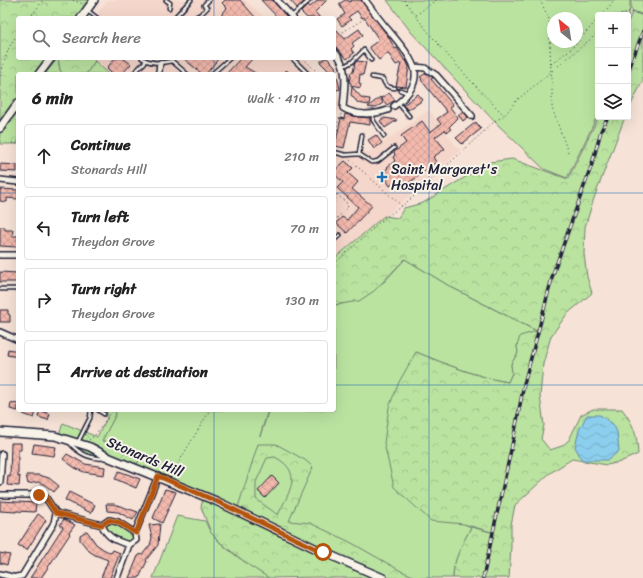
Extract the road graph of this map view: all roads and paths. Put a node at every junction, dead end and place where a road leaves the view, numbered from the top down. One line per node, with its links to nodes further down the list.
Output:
1 (43, 0): 19 (path)
2 (73, 0): 14 (path)
3 (94, 0): 14 (street)
4 (166, 0): 15 (lane)
5 (191, 0): 22 (lane)
6 (209, 0): 23 (lane)
7 (276, 0): 24 (street)
8 (310, 0): 25 (lane)
9 (365, 0): 18 (street)
10 (404, 0): 26 (path)
11 (436, 0): 26 (path)
12 (540, 0): 40 (path)
13 (614, 0): 16 (path)
14 (88, 8): 20 (street); 21 (lane)
15 (169, 8)
16 (604, 12)
17 (628, 12): 27 (path)
18 (375, 13): 31 (path); 42 (street)
19 (31, 16)
20 (82, 16)
21 (95, 16)
22 (176, 16)
23 (198, 16)
24 (291, 16)
25 (293, 16)
26 (415, 16): 60 (path)
27 (643, 16)
28 (595, 22): 40 (path)
29 (595, 35): 60 (path)
30 (16, 36): 50 (path)
31 (336, 38)
32 (336, 54): 41 (street)
33 (50, 60): 44 (street)
34 (161, 60): 39 (lane); 46 (street); 47 (lane)
35 (228, 60): 48 (lane)
36 (294, 60): 49 (lane)
37 (304, 60): 43 (path)
38 (371, 60): 41 (lane)
39 (146, 61): 45 (lane)
40 (551, 64): 70 (path)
41 (343, 67): 57 (street)
42 (414, 67): 54 (street); 62 (street)
43 (314, 70)
44 (40, 72)
45 (135, 72)
46 (161, 72)
47 (185, 72)
48 (214, 72)
49 (306, 72)
50 (0, 76)
51 (372, 77): 52 (lane)
52 (395, 88)
53 (400, 90): 54 (lane)
54 (408, 93): 55 (street)
55 (396, 105): 61 (lane)
56 (16, 106): 63 (street)
57 (343, 108): 59 (street); 64 (path)
58 (388, 110): 59 (street)
59 (373, 114): 66 (lane)
60 (504, 115): 78 (path)
61 (410, 116)
62 (472, 116)
63 (0, 128)
64 (336, 128)
65 (362, 135): 72 (lane)
66 (384, 136)
67 (12, 143): 68 (path)
68 (16, 144)
69 (394, 148): 72 (lane)
70 (568, 152)
71 (336, 153): 73 (lane)
72 (359, 154): 73 (lane)
73 (345, 155): 78 (path)
74 (0, 180): 75 (street)
75 (16, 182)
76 (336, 194): 77 (path); 79 (path)
77 (336, 198)
78 (402, 206): 84 (path)
79 (336, 219)
80 (340, 235): 81 (lane)
81 (336, 238)
82 (0, 255): 83 (street)
83 (16, 255)
84 (336, 262)
85 (0, 289): 86 (lane)
86 (16, 289)
87 (0, 332): 88 (street)
88 (16, 339)
89 (91, 412): 96 (lane)
90 (101, 412): 93 (lane)
91 (112, 412): 96 (path)
92 (209, 412): 100 (path)
93 (104, 414)
94 (0, 432): 95 (street, Stonards Hill)
95 (68, 440): 96 (street, Stonards Hill); 98 (lane)
96 (81, 444): 98 (street, Stonards Hill)
97 (2, 454): 101 (street)
98 (110, 458): 99 (street, Stonards Hill)
99 (158, 476): 100 (street, Stonards Hill); 105 (street)
100 (168, 481): 110 (street, Stonards Hill)
101 (0, 482)
102 (0, 496): 103 (street)
103 (56, 513): 104 (street); 108 (street)
104 (102, 525): 105 (street); 106 (street)
105 (136, 533): 106 (street)
106 (129, 545): 109 (street)
107 (0, 574): 108 (street)
108 (16, 578)
109 (117, 578)
110 (383, 578)

